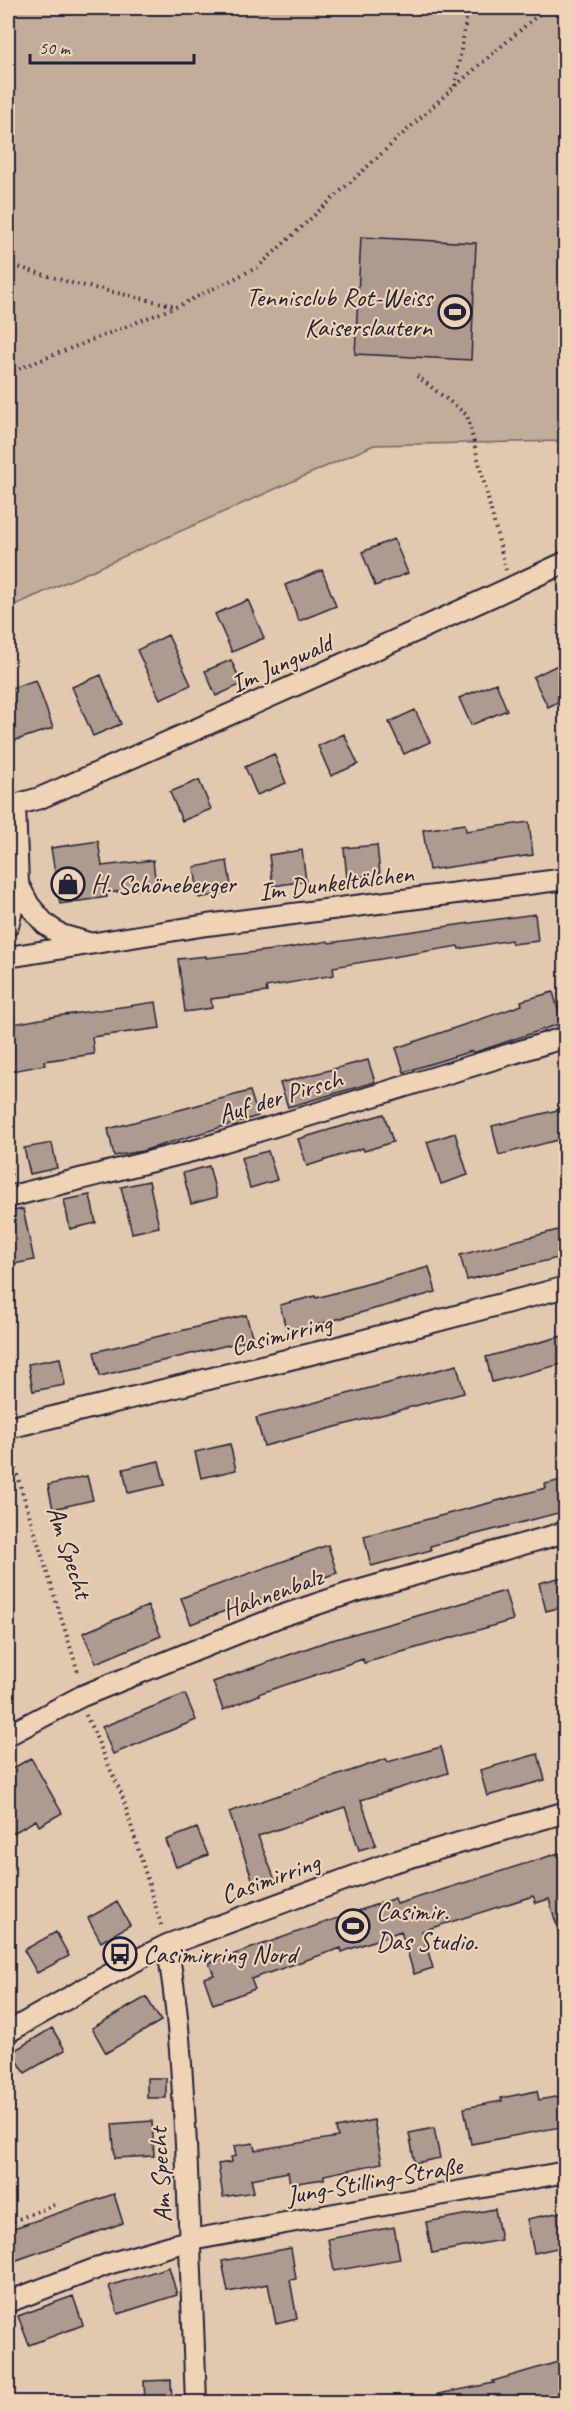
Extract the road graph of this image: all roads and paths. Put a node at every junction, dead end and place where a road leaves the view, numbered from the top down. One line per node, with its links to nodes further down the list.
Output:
1 (468, 8): 3 (path)
2 (546, 8): 3 (path)
3 (454, 87): 5 (path)
4 (8, 264): 5 (path)
5 (178, 306): 6 (path)
6 (8, 373)
7 (417, 376): 9 (path)
8 (566, 562): 9 (street, Im Jungwald)
9 (510, 588): 10 (street, Im Jungwald)
10 (11, 806): 12 (street, Im Jungwald)
11 (566, 879): 14 (street, Im Dunkeltälchen)
12 (18, 884): 13 (street, Im Jungwald); 14 (street, Im Jungwald)
13 (8, 926)
14 (89, 943): 15 (street, Im Dunkeltälchen)
15 (8, 957)
16 (566, 1037): 18 (street, Auf der Pirsch)
17 (8, 1156): 18 (path)
18 (10, 1191)
19 (566, 1287): 20 (street, Casimirring)
20 (8, 1428)
21 (8, 1445): 23 (path, Am Specht)
22 (566, 1532): 25 (street, Hahnenbalz)
23 (79, 1675)
24 (84, 1710): 27 (path)
25 (8, 1735)
26 (566, 1812): 27 (street, Casimirring)
27 (165, 1938): 28 (street, Casimirring); 32 (street, Am Specht)
28 (8, 2032)
29 (566, 2172): 32 (street, Jung-Stilling-Straße)
30 (54, 2205): 31 (path)
31 (8, 2223)
32 (191, 2240): 33 (street, Jung-Stilling-Straße); 34 (street, Am Specht)
33 (8, 2302)
34 (196, 2403)

